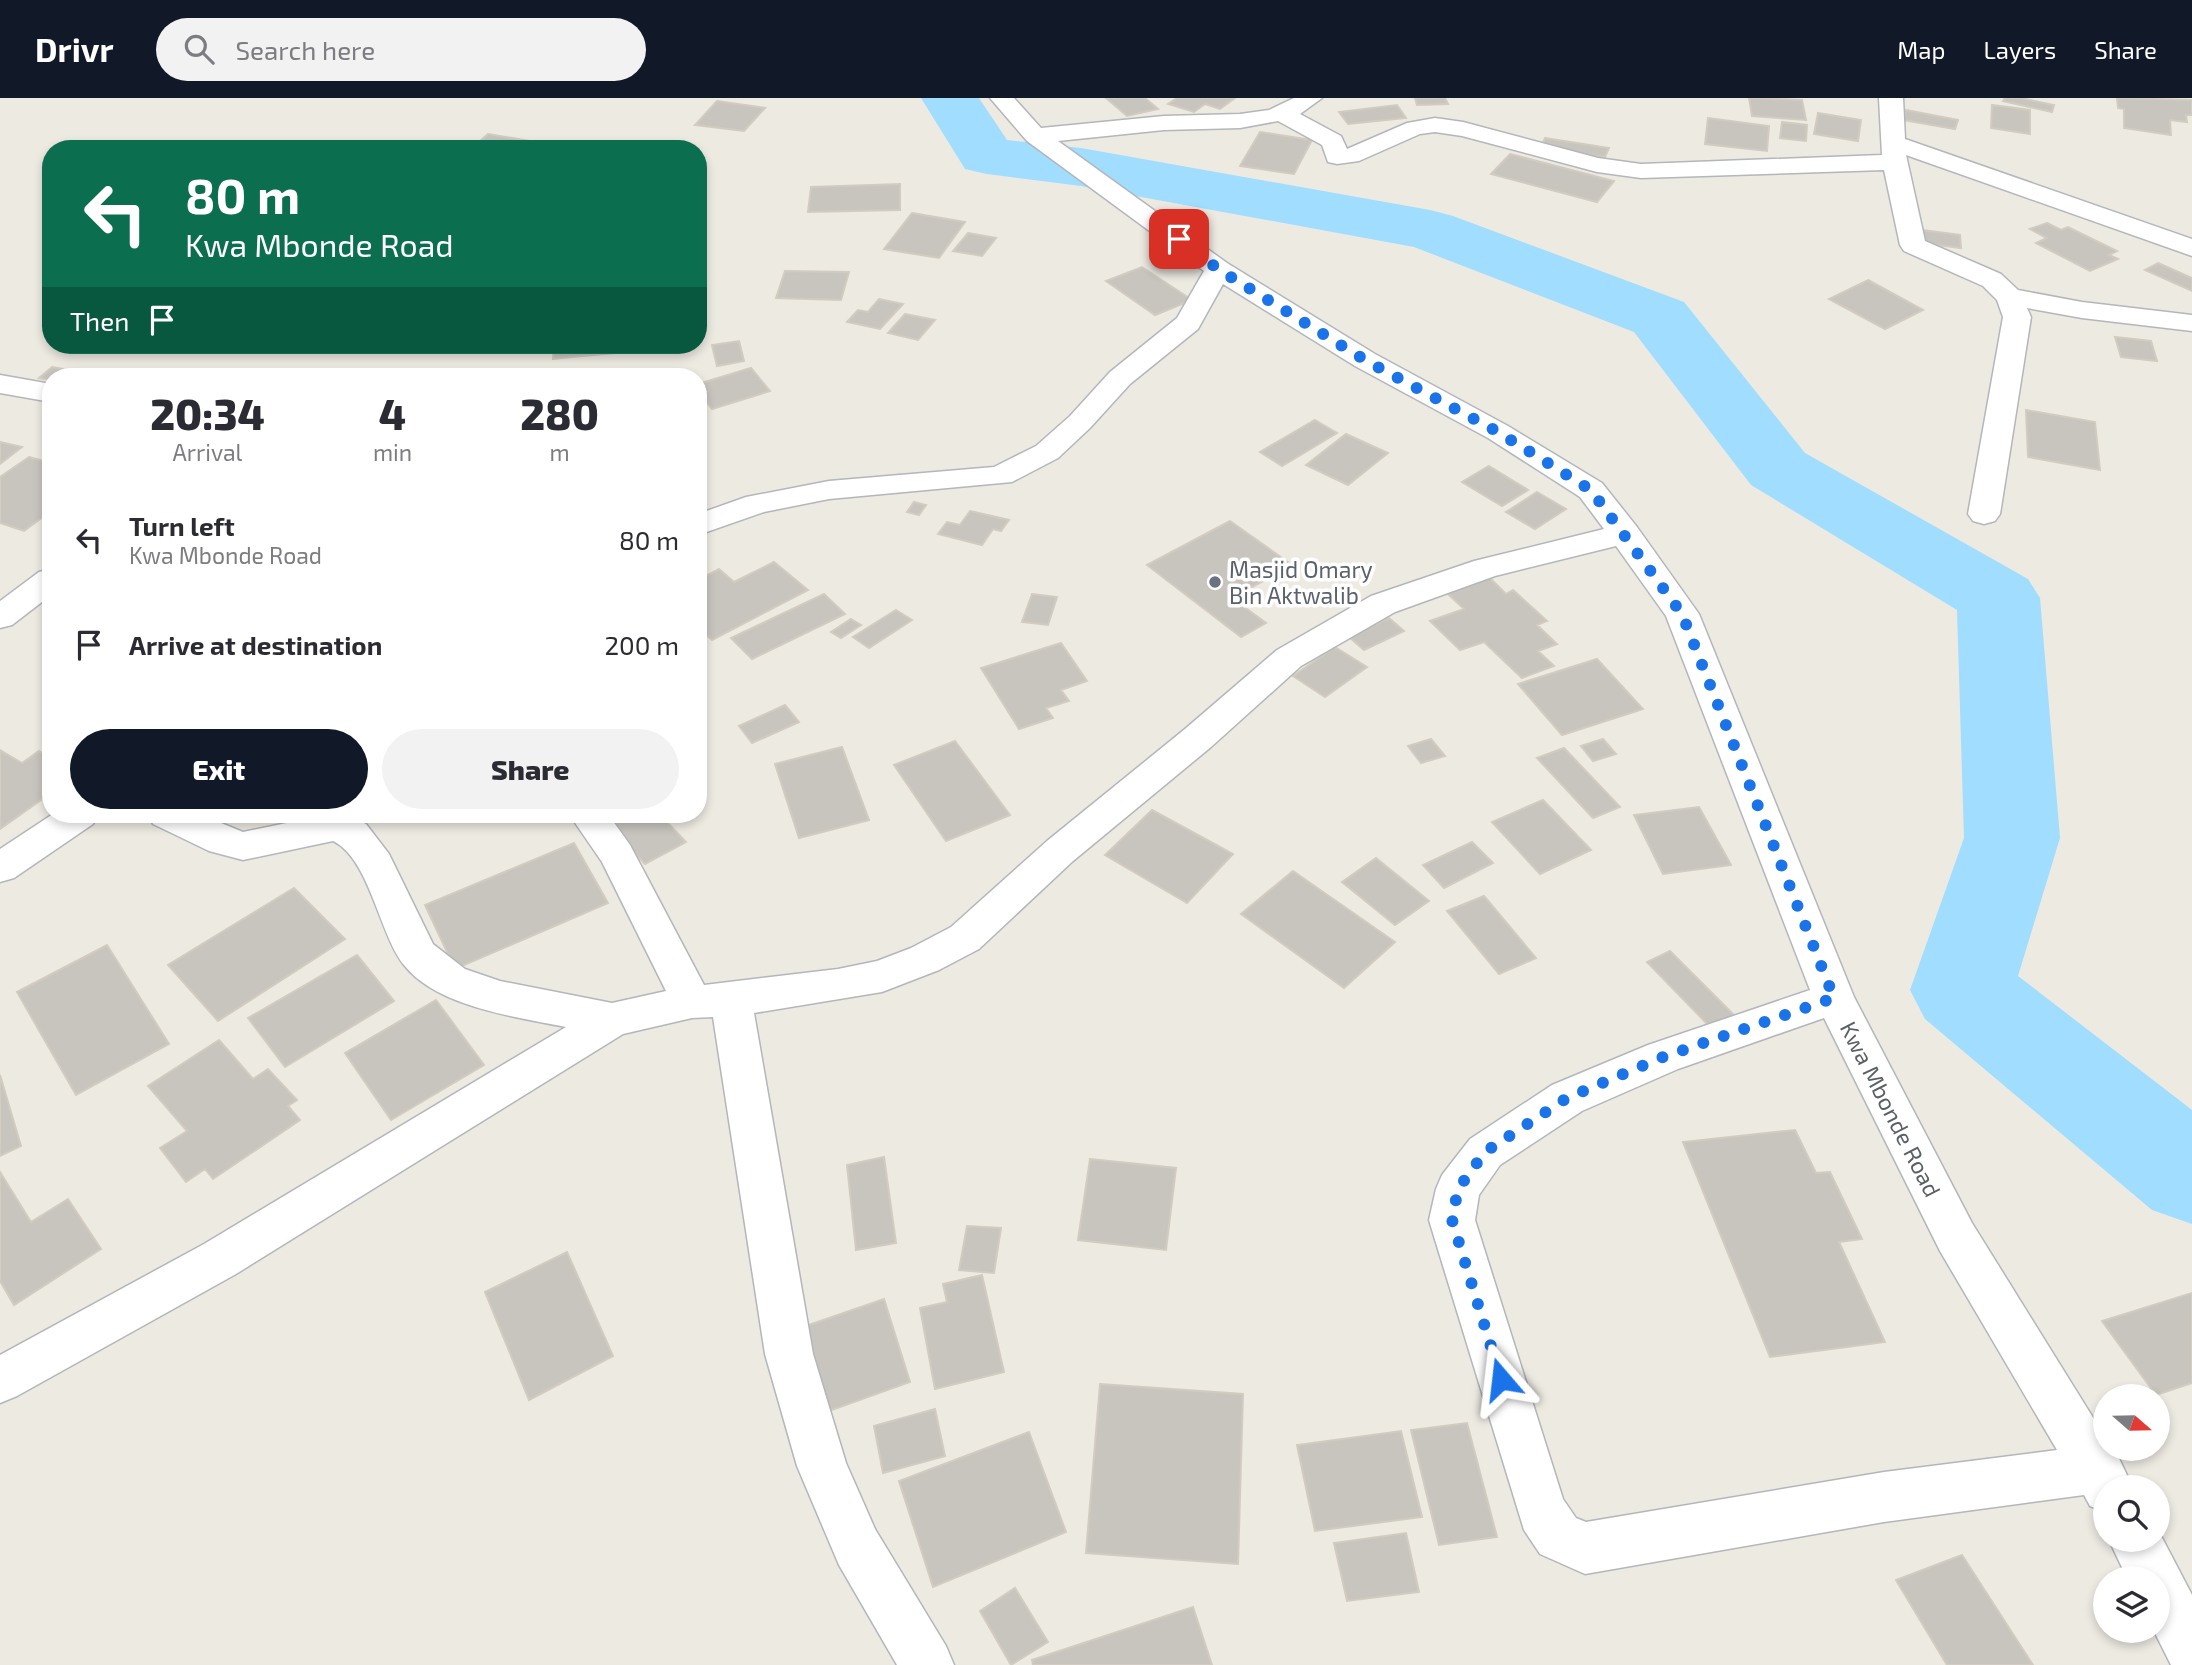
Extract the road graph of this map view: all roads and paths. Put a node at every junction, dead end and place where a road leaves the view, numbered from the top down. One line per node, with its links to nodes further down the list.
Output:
1 (1002, 98): 5 (street, Kwa Mbonde Road)
2 (1310, 98): 4 (street)
3 (1891, 98): 6 (street)
4 (1282, 114): 5 (street); 6 (street)
5 (1035, 136): 8 (street, Kwa Mbonde Road)
6 (1894, 152): 7 (street); 9 (street)
7 (2192, 248)
8 (1218, 269): 14 (street); 15 (street, Kwa Mbonde Road)
9 (2009, 297): 10 (street); 13 (street)
10 (2192, 323)
11 (0, 384): 12 (street)
12 (42, 391)
13 (1984, 514)
14 (707, 522)
15 (1626, 534): 22 (street, Kwa Mbonde Road); 23 (street)
16 (42, 586): 17 (street)
17 (0, 617)
18 (67, 823): 21 (street)
19 (185, 823): 24 (street)
20 (594, 823): 23 (street)
21 (0, 868)
22 (1834, 998): 26 (street, Kwa Mbonde Road); 27 (street)
23 (712, 1001): 24 (street); 30 (street)
24 (612, 1020): 25 (street)
25 (0, 1380)
26 (2101, 1475)
27 (2093, 1479)
28 (2170, 1607): 29 (street)
29 (2192, 1650)
30 (927, 1665)

